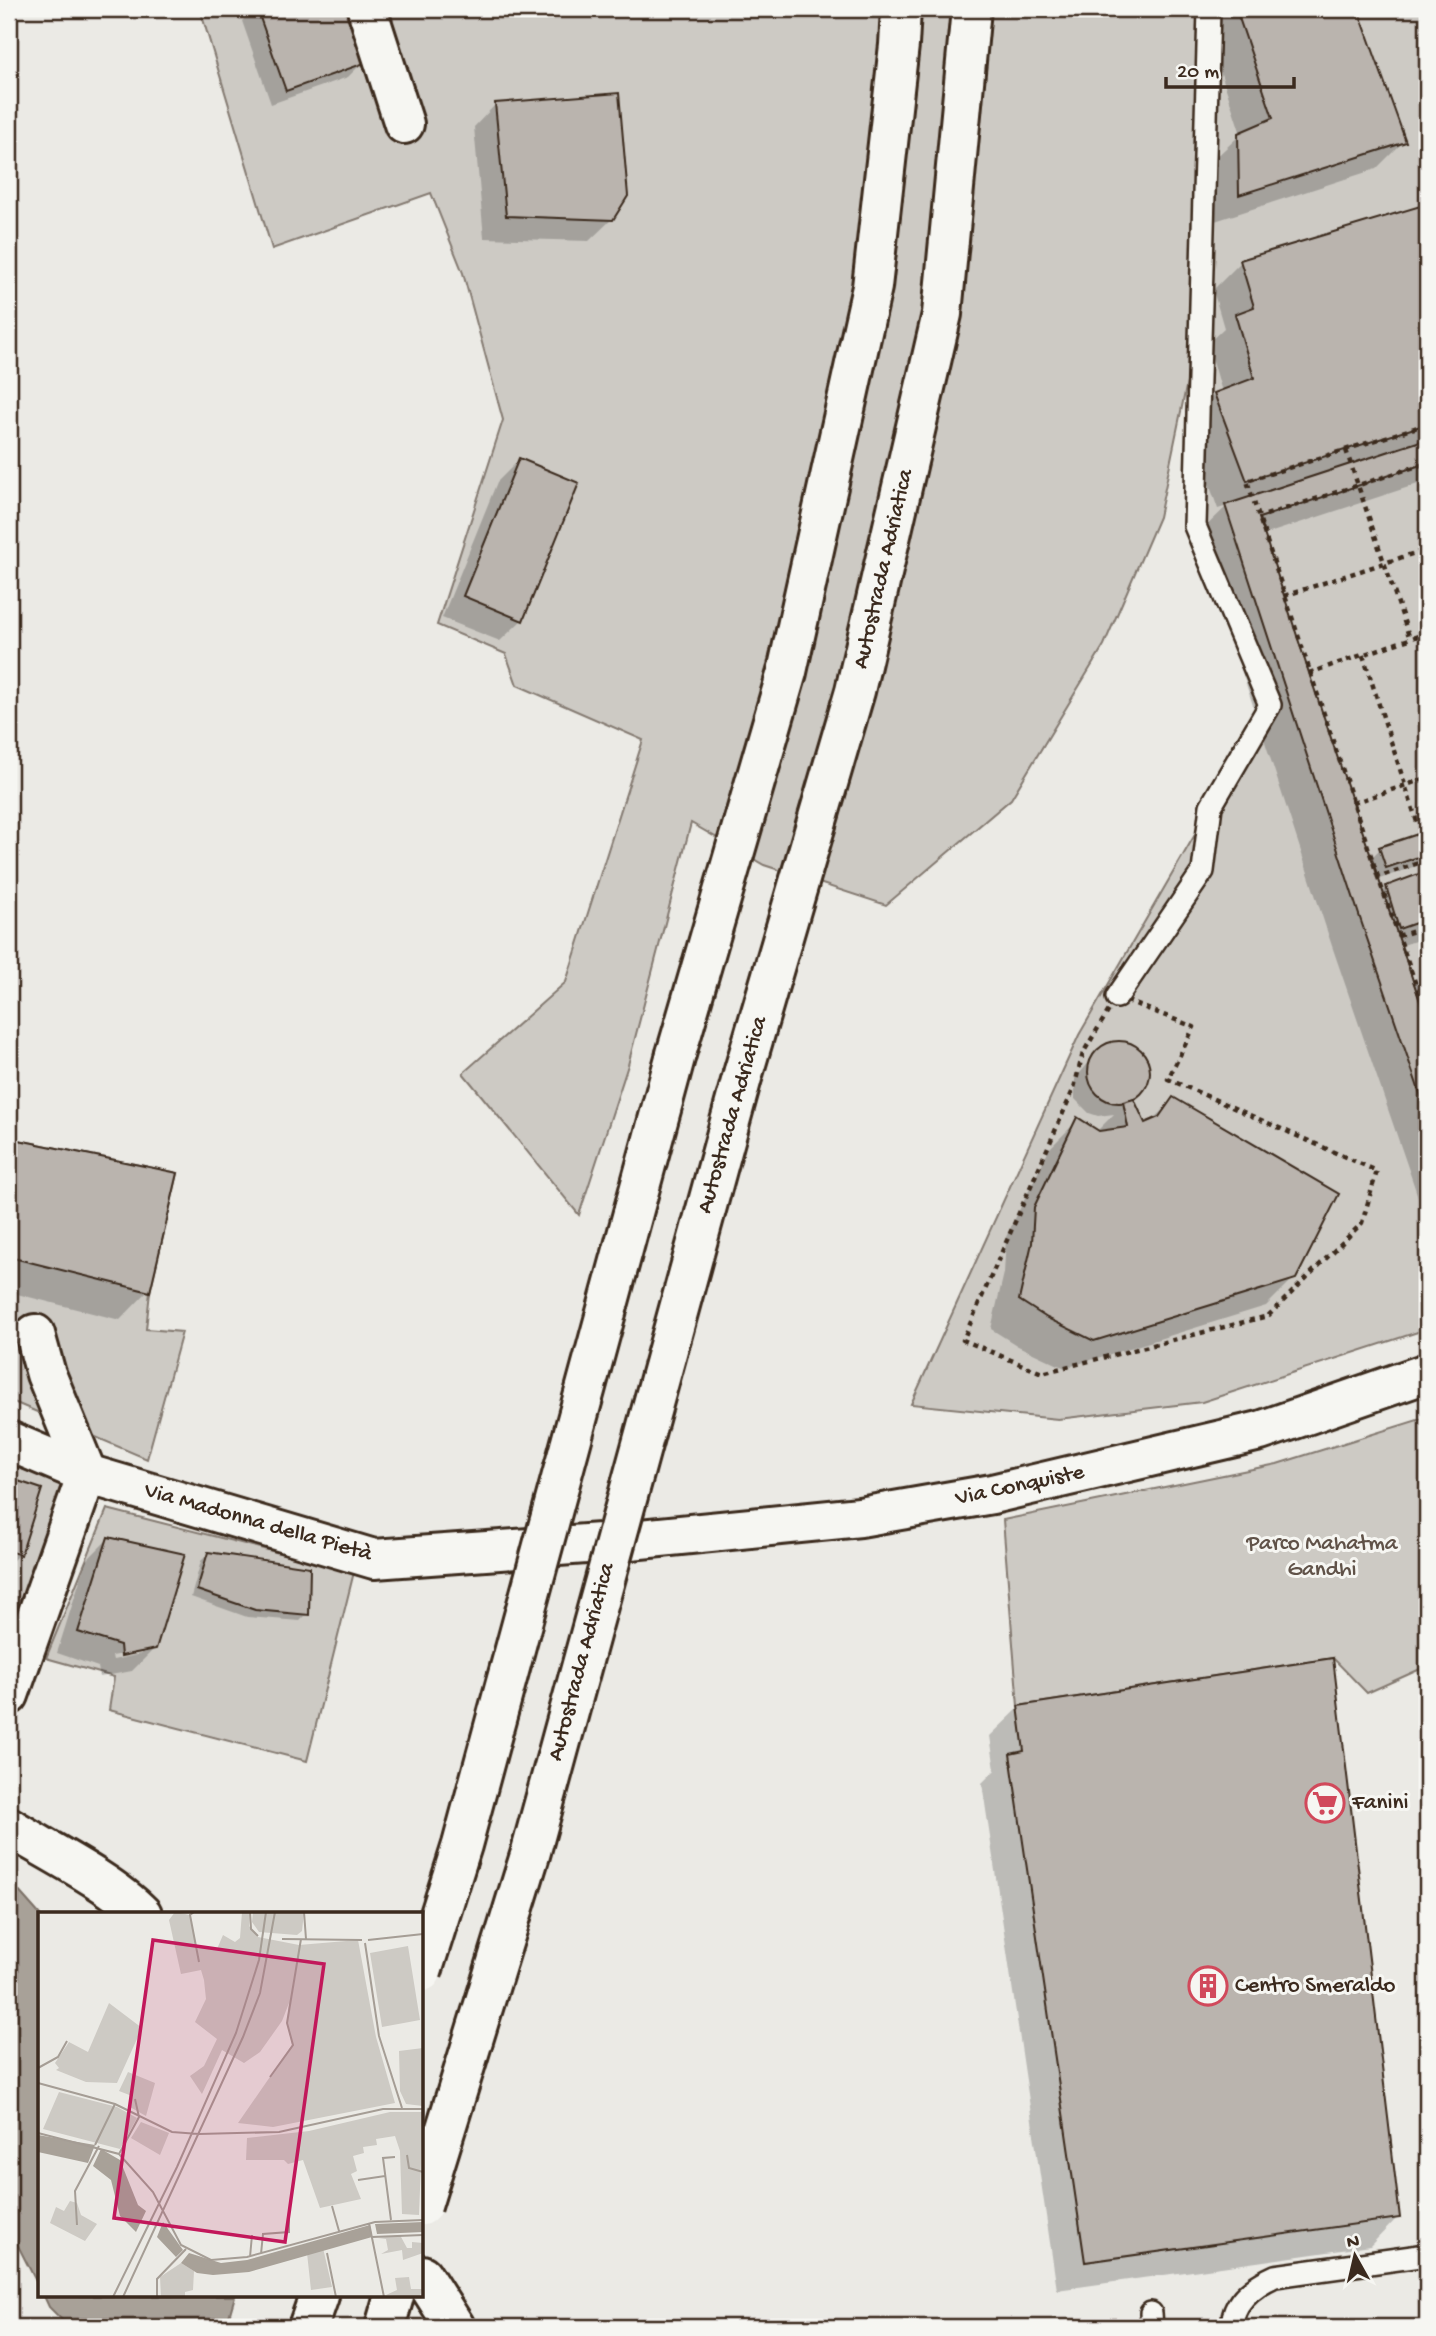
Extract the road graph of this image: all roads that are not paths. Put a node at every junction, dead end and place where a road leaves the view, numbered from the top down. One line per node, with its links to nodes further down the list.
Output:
1 (367, 9): 5 (main road)
2 (901, 9): 15 (main road, bridge)
3 (971, 9): 16 (main road, Autostrada Adriatica, bridge)
4 (1209, 9): 6 (lane)
5 (404, 124)
6 (1118, 997)
7 (35, 1334): 10 (main road)
8 (1427, 1373): 11 (main road, Via Conquiste)
9 (9, 1441): 10 (main road, Via Madonna della Pietà)
10 (87, 1474): 11 (main road, Via Madonna della Pietà); 12 (main road)
11 (600, 1543)
12 (9, 1695)
13 (9, 1827): 14 (main road)
14 (140, 1912)
15 (424, 1966)
16 (424, 2200)
17 (1427, 2255): 24 (lane)
18 (424, 2278): 23 (main road)
19 (317, 2298): 21 (main road)
20 (393, 2298): 22 (main road)
21 (308, 2327)
22 (384, 2327)
23 (455, 2327)
24 (1232, 2327)

